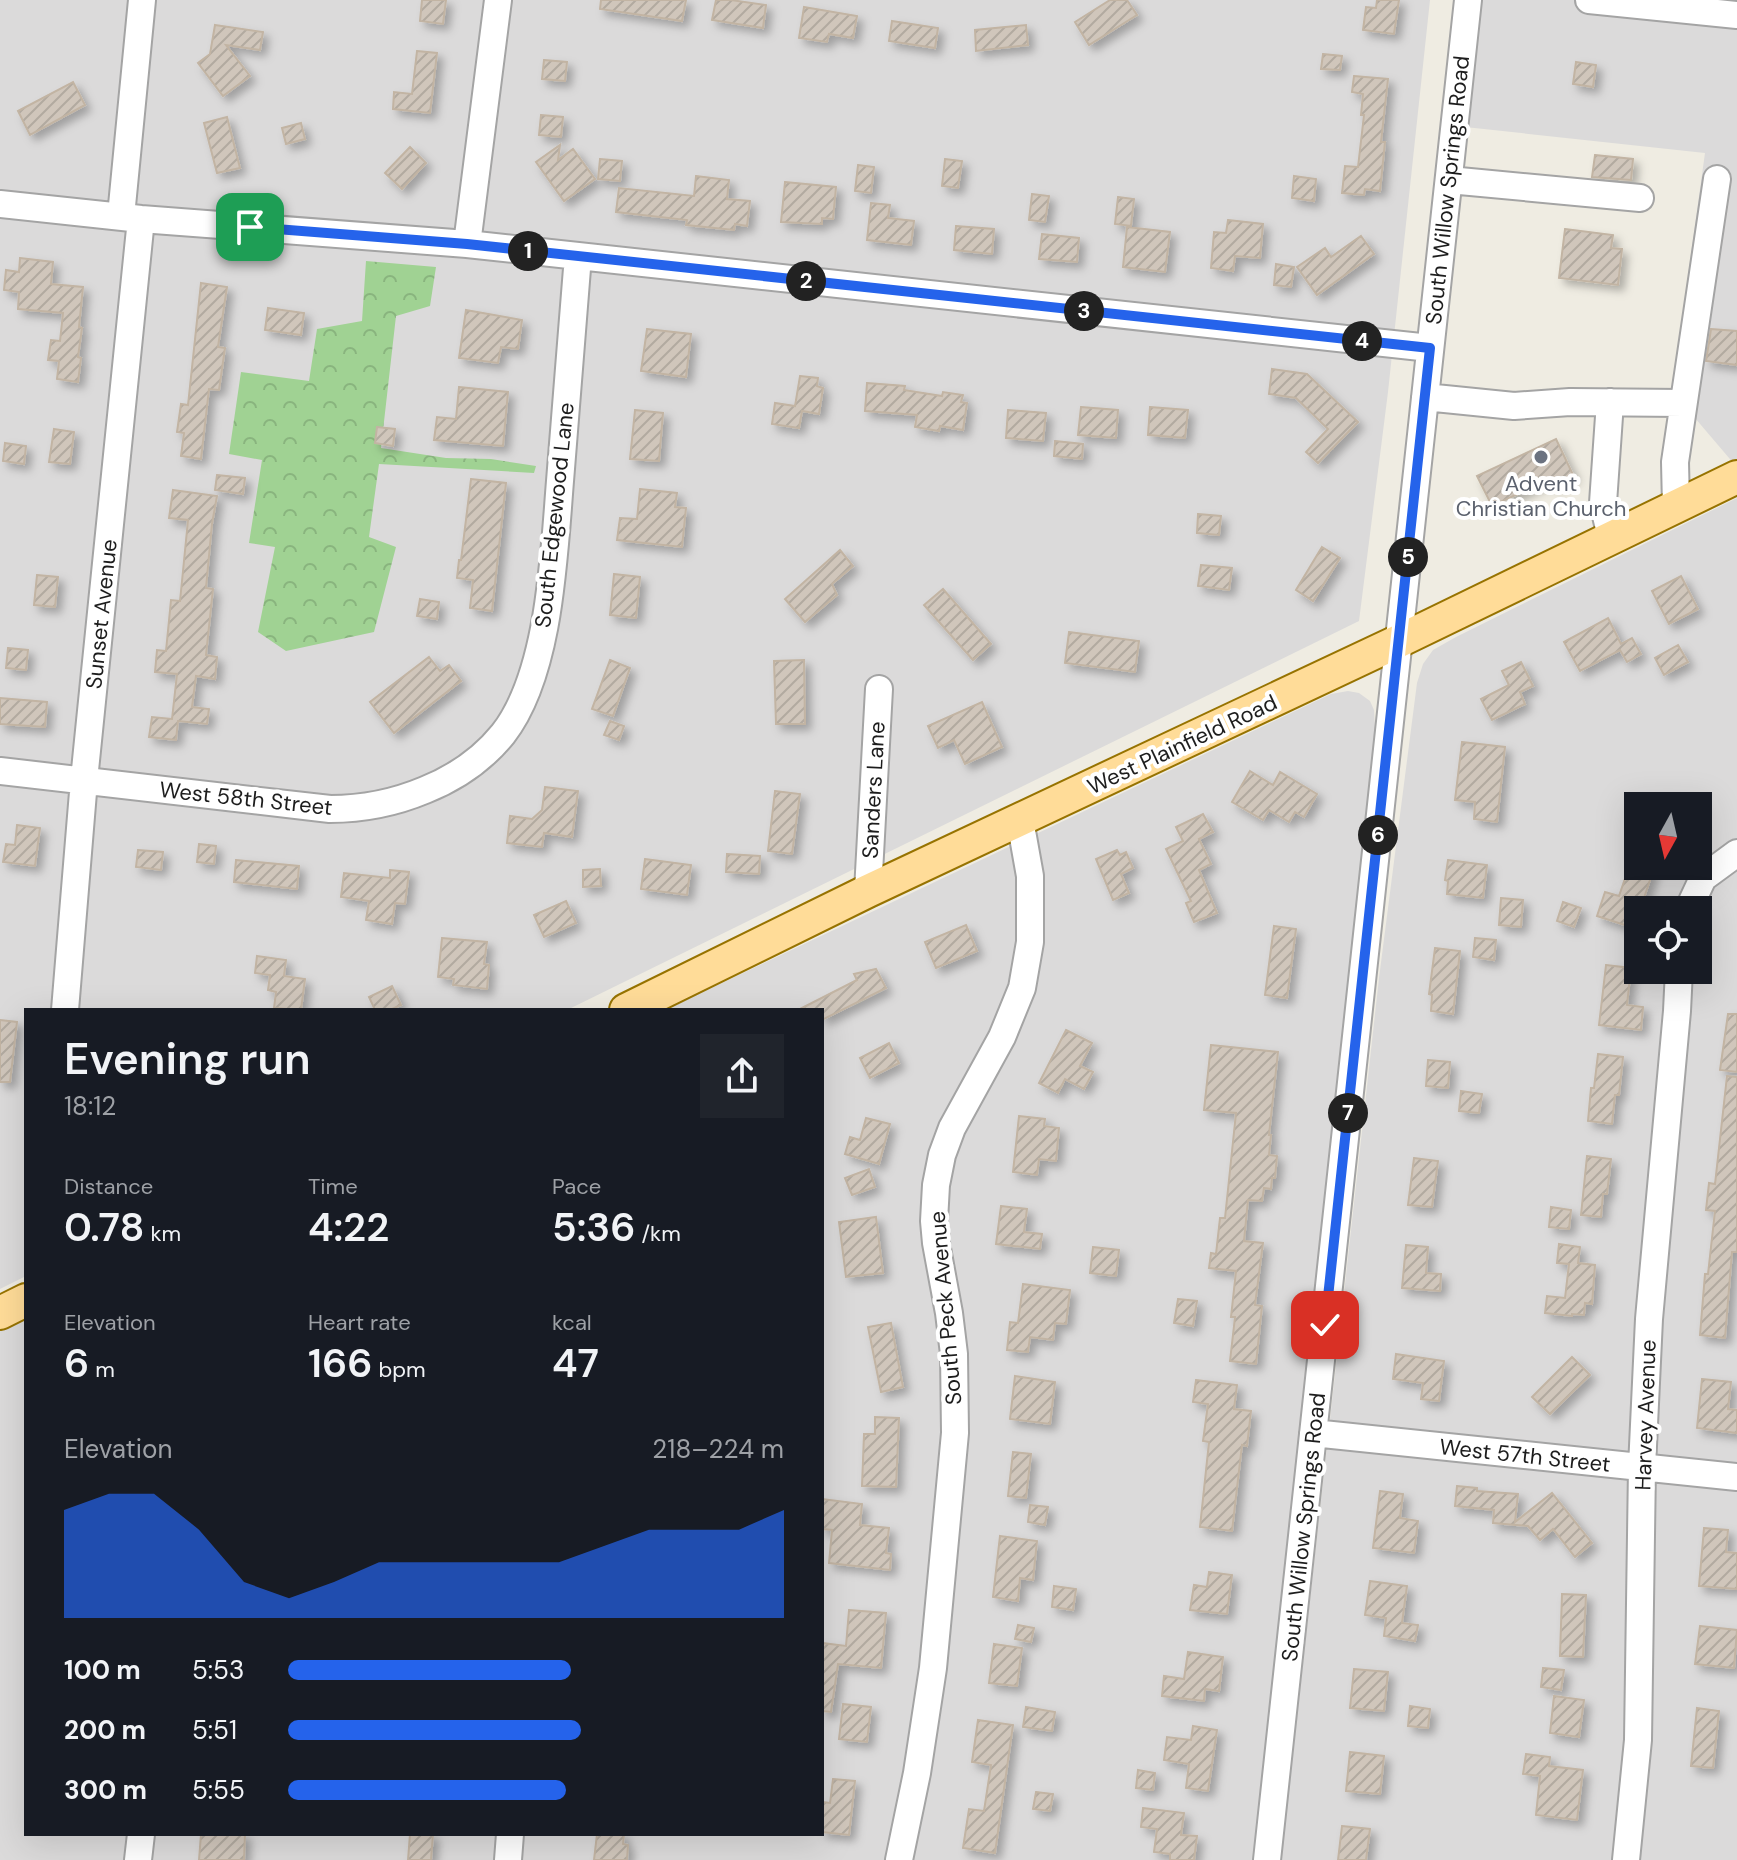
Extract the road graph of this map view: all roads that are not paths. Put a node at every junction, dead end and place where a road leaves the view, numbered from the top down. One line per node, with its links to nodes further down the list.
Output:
1 (142, 0): 10 (street, Sunset Avenue)
2 (498, 0): 11 (street)
3 (1468, 0): 7 (street, South Willow Springs Road)
4 (1589, 0): 5 (street)
5 (1737, 15)
6 (1717, 179): 16 (street)
7 (1449, 180): 8 (street); 13 (street, South Willow Springs Road)
8 (1640, 198)
9 (0, 204): 10 (street)
10 (131, 218): 11 (street); 24 (street, Sunset Avenue)
11 (467, 244): 12 (street)
12 (578, 256): 13 (street); 22 (street, South Edgewood Lane)
13 (1430, 348): 14 (street, South Willow Springs Road)
14 (1425, 397): 15 (street); 20 (street, South Willow Springs Road)
15 (1610, 402): 16 (street); 19 (street)
16 (1683, 403): 18 (street)
17 (1737, 477): 18 (main road, West Plainfield Road)
18 (1676, 506): 19 (main road, West Plainfield Road)
19 (1611, 537): 20 (main road, West Plainfield Road)
20 (1399, 641): 25 (main road, West Plainfield Road); 34 (street, South Willow Springs Road)
21 (879, 689): 27 (street, Sanders Lane)
22 (481, 758): 24 (street, West 58th Street)
23 (0, 771): 24 (street, West 58th Street)
24 (84, 780): 30 (street, Sunset Avenue)
25 (1020, 820): 27 (main road, West Plainfield Road); 41 (street, South Peck Avenue)
26 (1737, 853): 28 (street)
27 (868, 891): 31 (main road, West Plainfield Road)
28 (1695, 896)
29 (1678, 984): 35 (street, Harvey Avenue)
30 (65, 1008)
31 (630, 1008)
32 (24, 1301): 33 (main road)
33 (0, 1313)
34 (1313, 1433): 35 (street, West 57th Street); 42 (street, South Willow Springs Road)
35 (1642, 1467): 36 (street, West 57th Street); 43 (street, Harvey Avenue)
36 (1737, 1477)
37 (141, 1836): 39 (street)
38 (510, 1836): 40 (street)
39 (138, 1860)
40 (508, 1860)
41 (899, 1860)
42 (1267, 1860)
43 (1626, 1860)

